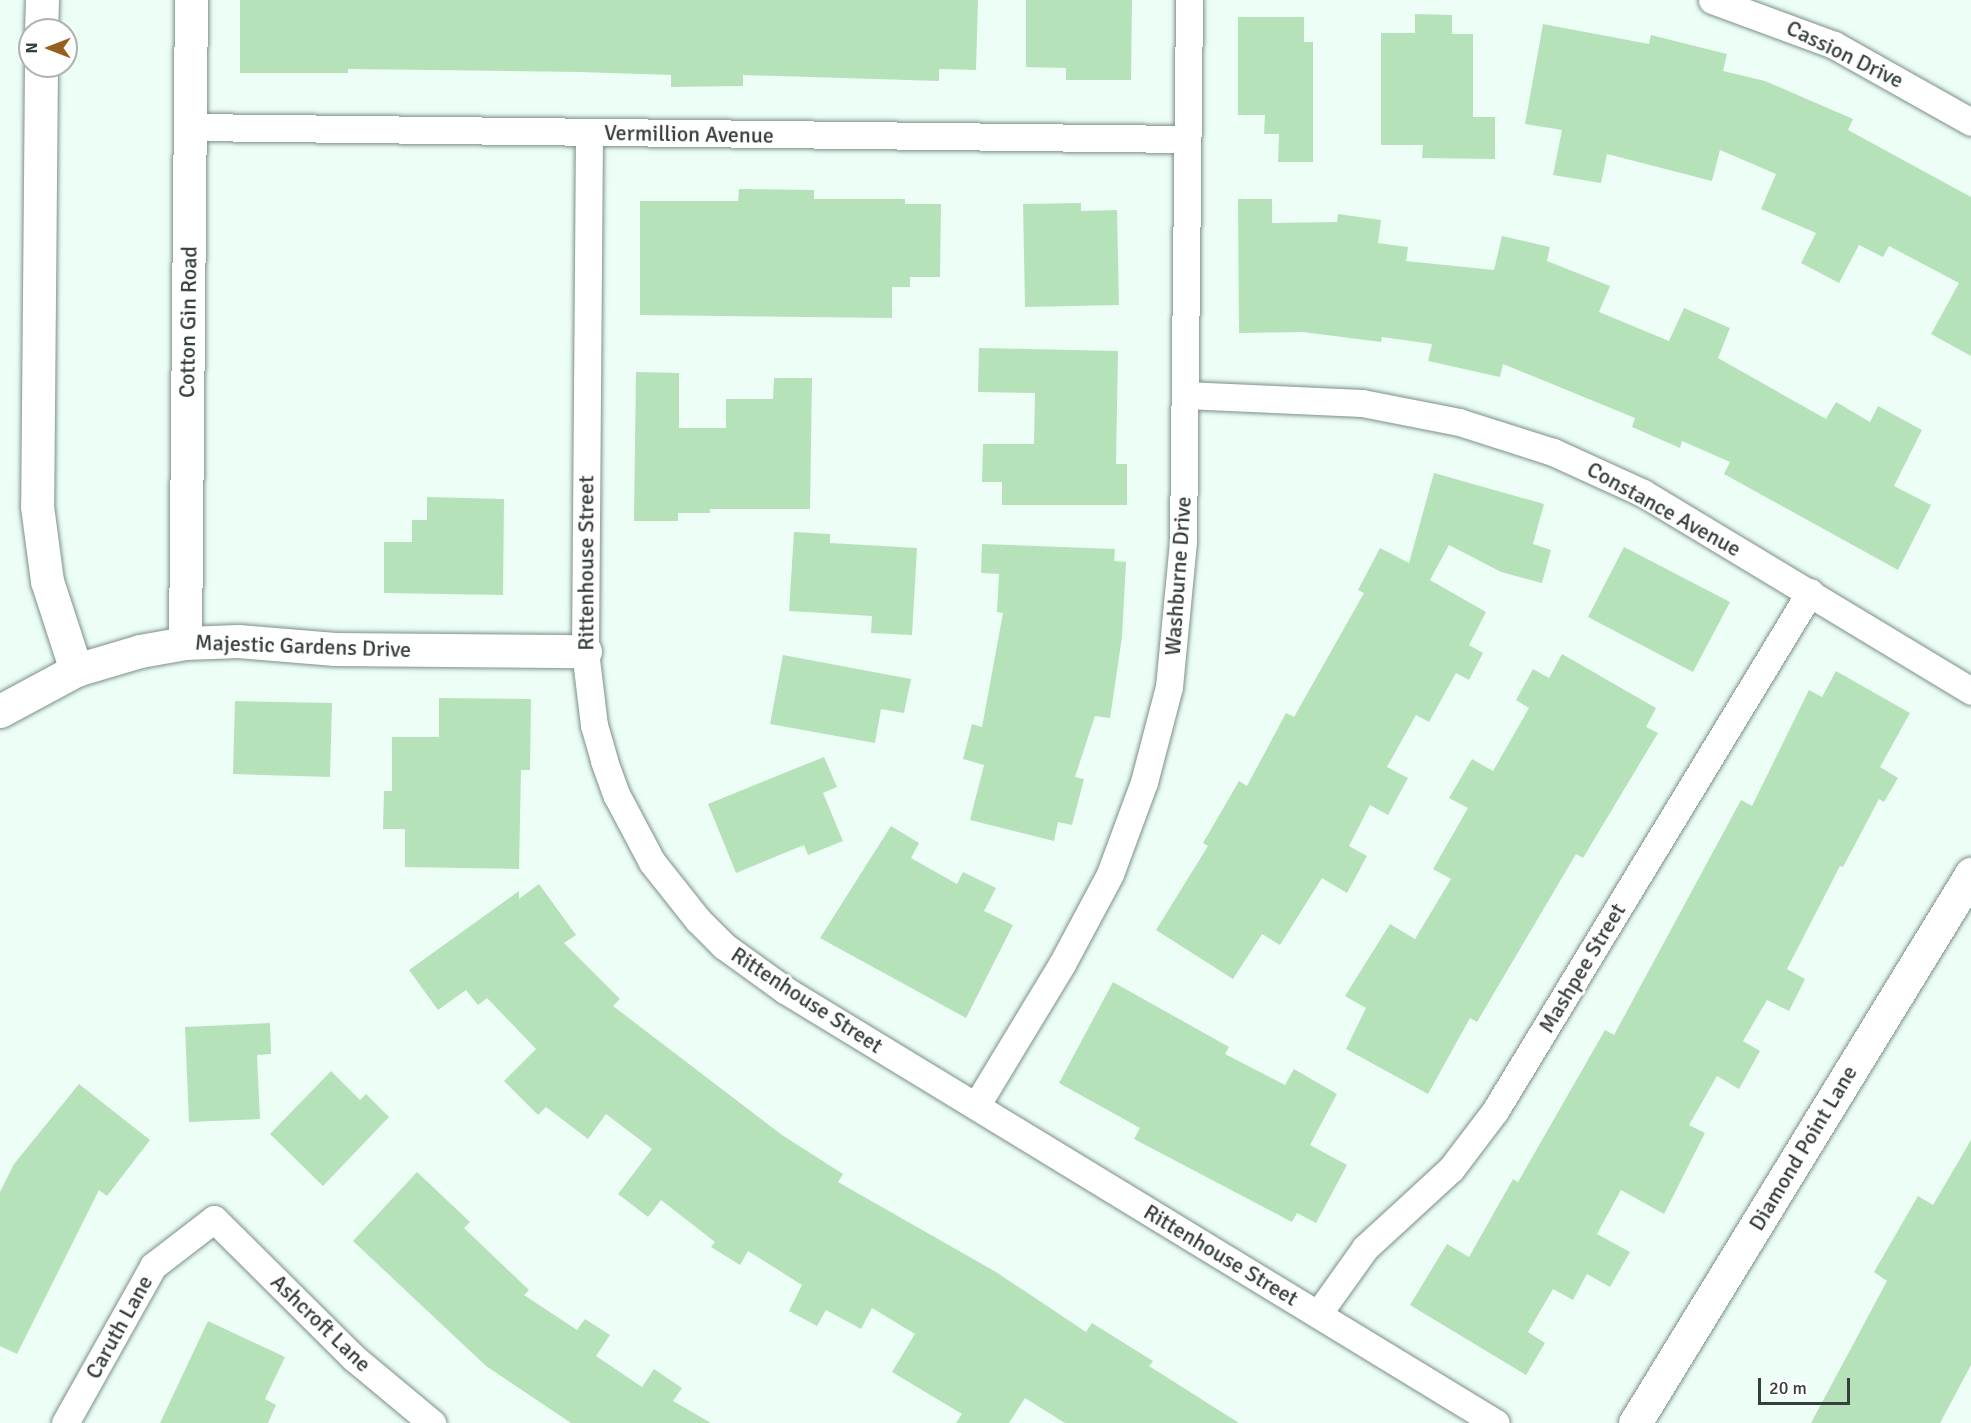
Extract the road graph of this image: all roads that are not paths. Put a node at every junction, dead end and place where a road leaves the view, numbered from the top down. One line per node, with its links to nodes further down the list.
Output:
1 (42, 0): 5 (street)
2 (191, 0): 8 (street, Cotton Gin Road)
3 (1189, 0): 10 (street, Washburne Drive)
4 (1712, 0): 7 (street, Cassion Drive)
5 (41, 18)
6 (41, 78): 15 (street)
7 (1971, 122)
8 (190, 127): 9 (street, Vermillion Avenue); 13 (street, Cotton Gin Road)
9 (589, 132): 10 (street, Vermillion Avenue); 14 (street, Rittenhouse Street)
10 (1187, 139): 11 (street, Washburne Drive)
11 (1185, 395): 12 (street, Constance Avenue); 19 (street, Washburne Drive)
12 (1810, 592): 16 (street, Constance Avenue); 21 (street, Mashpee Street)
13 (185, 643): 14 (street, Majestic Gardens Drive); 15 (street, Majestic Gardens Drive)
14 (585, 651): 19 (street, Rittenhouse Street)
15 (76, 670): 17 (street, Majestic Gardens Drive)
16 (1971, 691)
17 (0, 711)
18 (1971, 874): 25 (street, Diamond Point Lane)
19 (976, 1106): 21 (street, Rittenhouse Street)
20 (214, 1218): 22 (street, Caruth Lane); 23 (street, Ashcroft Lane)
21 (1318, 1314): 24 (street, Rittenhouse Street)
22 (65, 1423)
23 (432, 1423)
24 (1496, 1423)
25 (1635, 1423)

